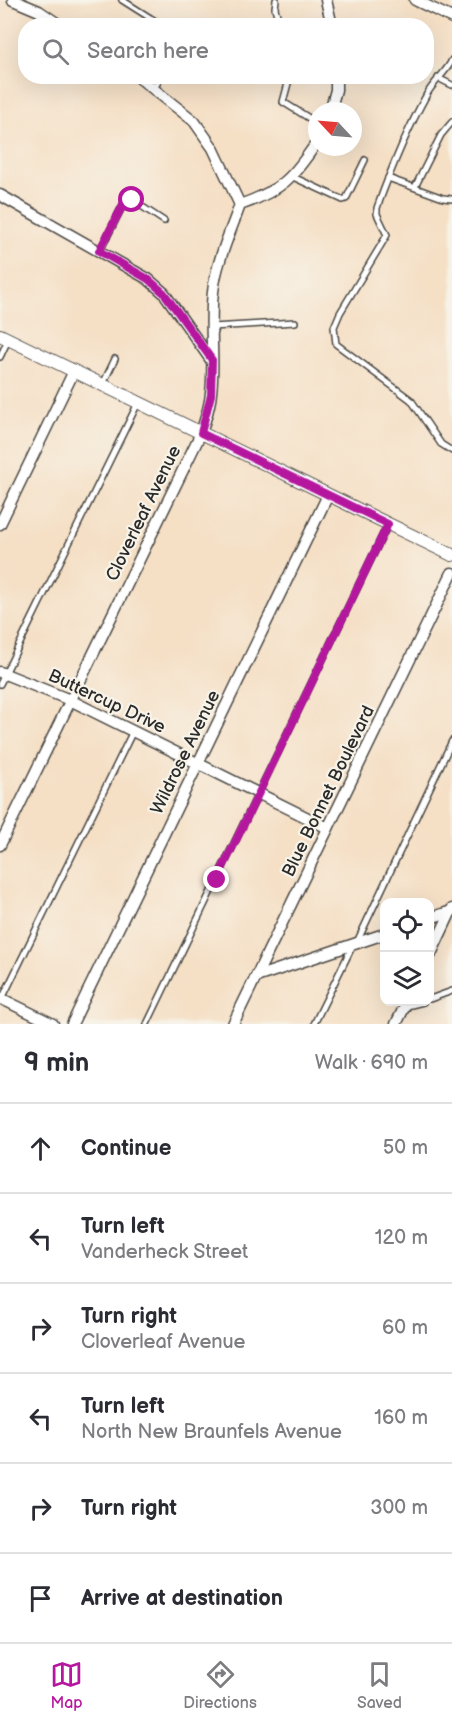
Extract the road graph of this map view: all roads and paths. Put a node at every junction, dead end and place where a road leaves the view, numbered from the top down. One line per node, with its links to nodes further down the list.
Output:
1 (13, 0): 6 (street)
2 (122, 0): 7 (lane)
3 (276, 0): 8 (lane)
4 (326, 0): 9 (street)
5 (415, 0): 10 (street)
6 (49, 18)
7 (150, 18)
8 (278, 18)
9 (330, 18)
10 (452, 18)
11 (452, 60): 12 (lane)
12 (438, 78): 18 (lane); 19 (lane)
13 (147, 84): 20 (street)
14 (157, 84): 20 (lane)
15 (288, 84): 22 (lane)
16 (336, 84): 21 (street)
17 (434, 84): 27 (lane)
18 (434, 84)
19 (452, 85)
20 (154, 89): 31 (street)
21 (333, 102)
22 (308, 117)
23 (452, 122): 28 (lane)
24 (308, 156): 26 (street)
25 (365, 160): 26 (lane)
26 (291, 176): 31 (street)
27 (388, 178): 28 (lane); 44 (lane)
28 (415, 187): 30 (lane)
29 (0, 195): 33 (street)
30 (452, 199)
31 (240, 205): 35 (street, Cloverleaf Avenue)
32 (164, 221): 33 (lane)
33 (99, 251): 39 (street)
34 (295, 322): 35 (lane)
35 (211, 327): 39 (street, Cloverleaf Avenue)
36 (4, 337): 37 (lane); 40 (street)
37 (0, 357)
38 (115, 359): 41 (lane)
39 (212, 360): 43 (street, Cloverleaf Avenue)
40 (74, 371): 41 (street); 46 (street)
41 (102, 385): 42 (street)
42 (138, 402): 43 (street); 50 (lane)
43 (201, 433): 45 (street); 51 (street, Cloverleaf Avenue)
44 (452, 451)
45 (328, 495): 47 (street); 54 (street, Wildrose Avenue)
46 (0, 524)
47 (388, 524): 48 (street); 55 (lane)
48 (452, 555)
49 (452, 573): 56 (street, Blue Bonnet Boulevard)
50 (2, 676): 51 (street, Buttercup Drive)
51 (70, 700): 52 (street, Buttercup Drive); 57 (street, Cloverleaf Avenue)
52 (133, 731): 54 (street, Buttercup Drive); 66 (lane)
53 (452, 741): 61 (lane)
54 (198, 762): 55 (street, Buttercup Drive); 69 (street, Wildrose Avenue)
55 (259, 793): 56 (street, Buttercup Drive); 70 (lane)
56 (328, 828): 63 (street, Blue Bonnet Boulevard)
57 (0, 845)
58 (452, 910): 59 (street); 62 (street)
59 (434, 916)
60 (380, 935): 61 (street)
61 (354, 944): 63 (street); 72 (lane)
62 (431, 952)
63 (256, 977): 71 (street, Blue Bonnet Boulevard)
64 (452, 991): 65 (lane)
65 (434, 997)
66 (1, 999): 68 (street)
67 (405, 1006): 73 (street)
68 (53, 1024)
69 (72, 1024)
70 (147, 1024)
71 (233, 1024)
72 (314, 1024)
73 (396, 1024)

